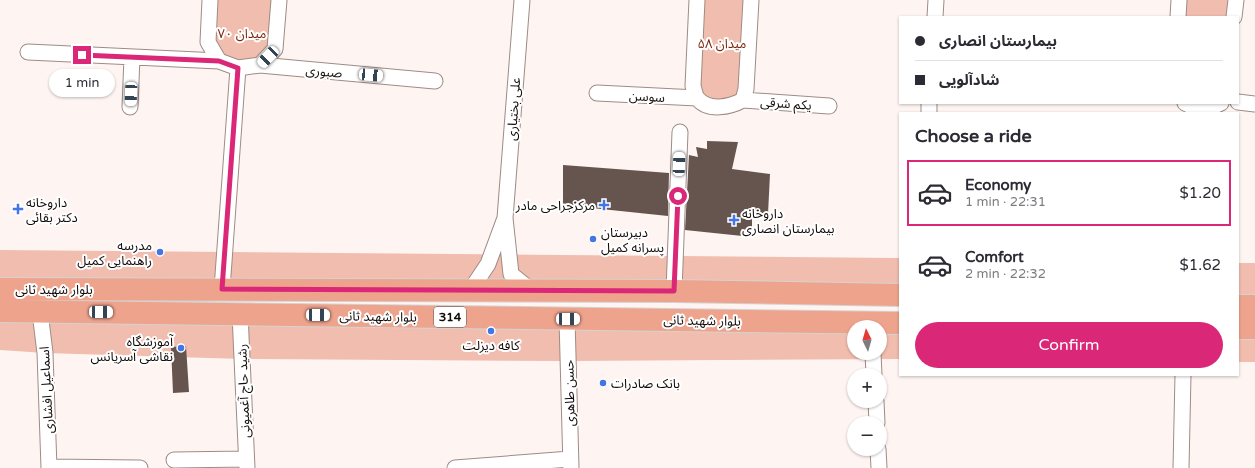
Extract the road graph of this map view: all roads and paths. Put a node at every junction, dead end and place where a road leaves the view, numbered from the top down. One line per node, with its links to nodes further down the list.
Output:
1 (210, 0): 14 (street)
2 (279, 0): 15 (street)
3 (522, 0): 29 (street, علی بختیاری)
4 (697, 0): 19 (street)
5 (751, 0): 20 (street)
6 (936, 0): 9 (street)
7 (1179, 0): 10 (street)
8 (1236, 0): 11 (street)
9 (935, 16)
10 (1178, 16)
11 (1234, 16)
12 (28, 52): 13 (street)
13 (132, 57): 14 (street); 26 (street)
14 (219, 61): 16 (street)
15 (260, 65): 16 (street, صبوری); 17 (street, صبوری)
16 (238, 68): 32 (street)
17 (435, 81)
18 (597, 93): 19 (street, سوسن)
19 (697, 98): 20 (street)
20 (742, 100): 25 (street, یکم شرقی)
21 (1239, 102): 24 (street)
22 (1187, 104): 27 (street)
23 (1219, 104): 27 (street)
24 (1255, 104)
25 (830, 106)
26 (130, 107)
27 (1200, 111)
28 (680, 132): 36 (street)
29 (505, 218): 33 (street); 34 (street)
30 (0, 289): 31 (main road, بلوار شهید ثانی / 314)
31 (38, 289): 32 (main road, بلوار شهید ثانی / 314); 41 (main road)
32 (222, 289): 33 (main road, بلوار شهید ثانی / 314)
33 (470, 291): 34 (main road, بلوار شهید ثانی / 314)
34 (532, 291): 35 (main road, بلوار شهید ثانی / 314)
35 (567, 291): 36 (main road, بلوار شهید ثانی / 314); 43 (main road)
36 (674, 291): 37 (main road, بلوار شهید ثانی / 314)
37 (899, 295)
38 (1239, 306): 39 (main road)
39 (1255, 306)
40 (0, 312): 41 (main road, بلوار شهید ثانی / 314)
41 (40, 312): 42 (main road, بلوار شهید ثانی / 314); 54 (street, اسماعیل افشاری)
42 (240, 314): 43 (main road, بلوار شهید ثانی / 314); 52 (street, رشید حاج آغمیونی)
43 (568, 319): 46 (main road, بلوار شهید ثانی / 314); 53 (street, حسن طاهری)
44 (899, 323): 45 (main road, بلوار شهید ثانی / 314)
45 (887, 324)
46 (847, 325)
47 (1239, 328): 48 (main road)
48 (1255, 328)
49 (1183, 376): 58 (street)
50 (878, 456): 57 (street)
51 (174, 460): 52 (street)
52 (247, 464)
53 (571, 464): 56 (street)
54 (49, 467): 55 (street)
55 (140, 468)
56 (455, 468)
57 (879, 468)
58 (1181, 468)

